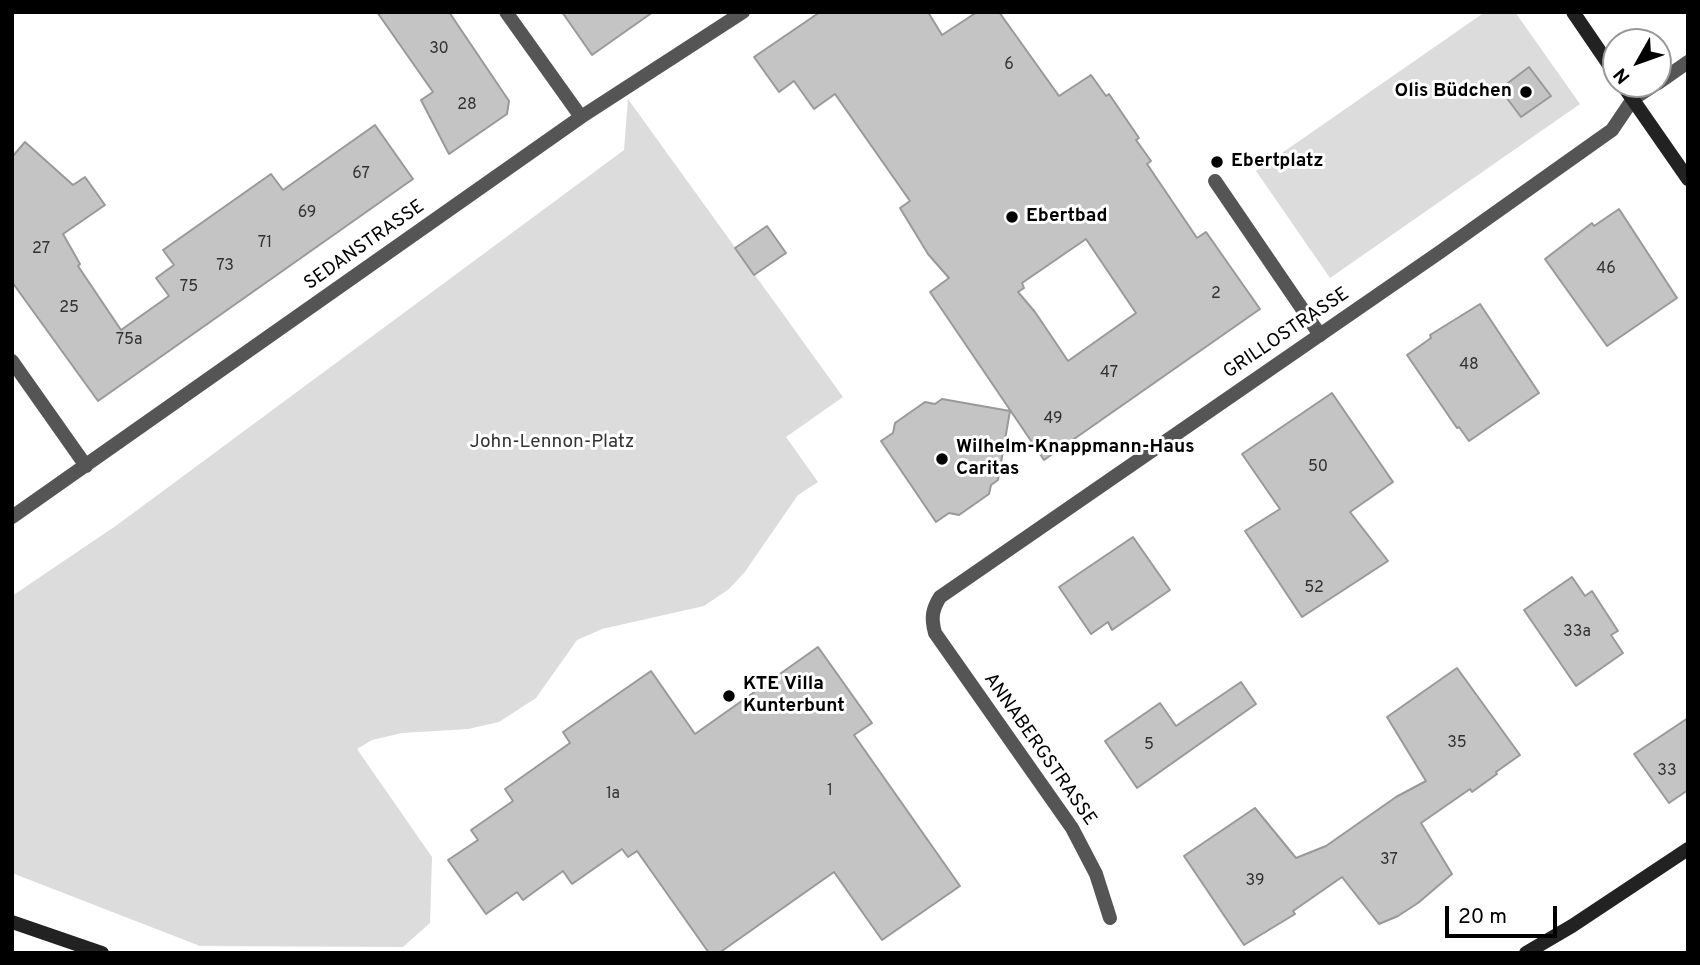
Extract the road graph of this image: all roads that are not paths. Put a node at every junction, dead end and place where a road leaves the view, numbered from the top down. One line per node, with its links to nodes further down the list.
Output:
1 (506, 12): 8 (street)
2 (743, 12): 8 (street, SEDANSTRASSE)
3 (1573, 12): 4 (street)
4 (1602, 54)
5 (1688, 62): 6 (street, GRILLOSTRASSE)
6 (1672, 73)
7 (1633, 99): 9 (street); 11 (street, GRILLOSTRASSE)
8 (581, 117): 13 (street, SEDANSTRASSE)
9 (1688, 179)
10 (1215, 181): 11 (street)
11 (1320, 335): 15 (street, GRILLOSTRASSE)
12 (12, 361): 13 (street)
13 (86, 466): 14 (street, SEDANSTRASSE)
14 (12, 517)
15 (933, 608): 17 (street, ANNABERGSTRASSE)
16 (1688, 849): 20 (street)
17 (1110, 918)
18 (12, 922): 19 (street)
19 (102, 953)
20 (1526, 953)

